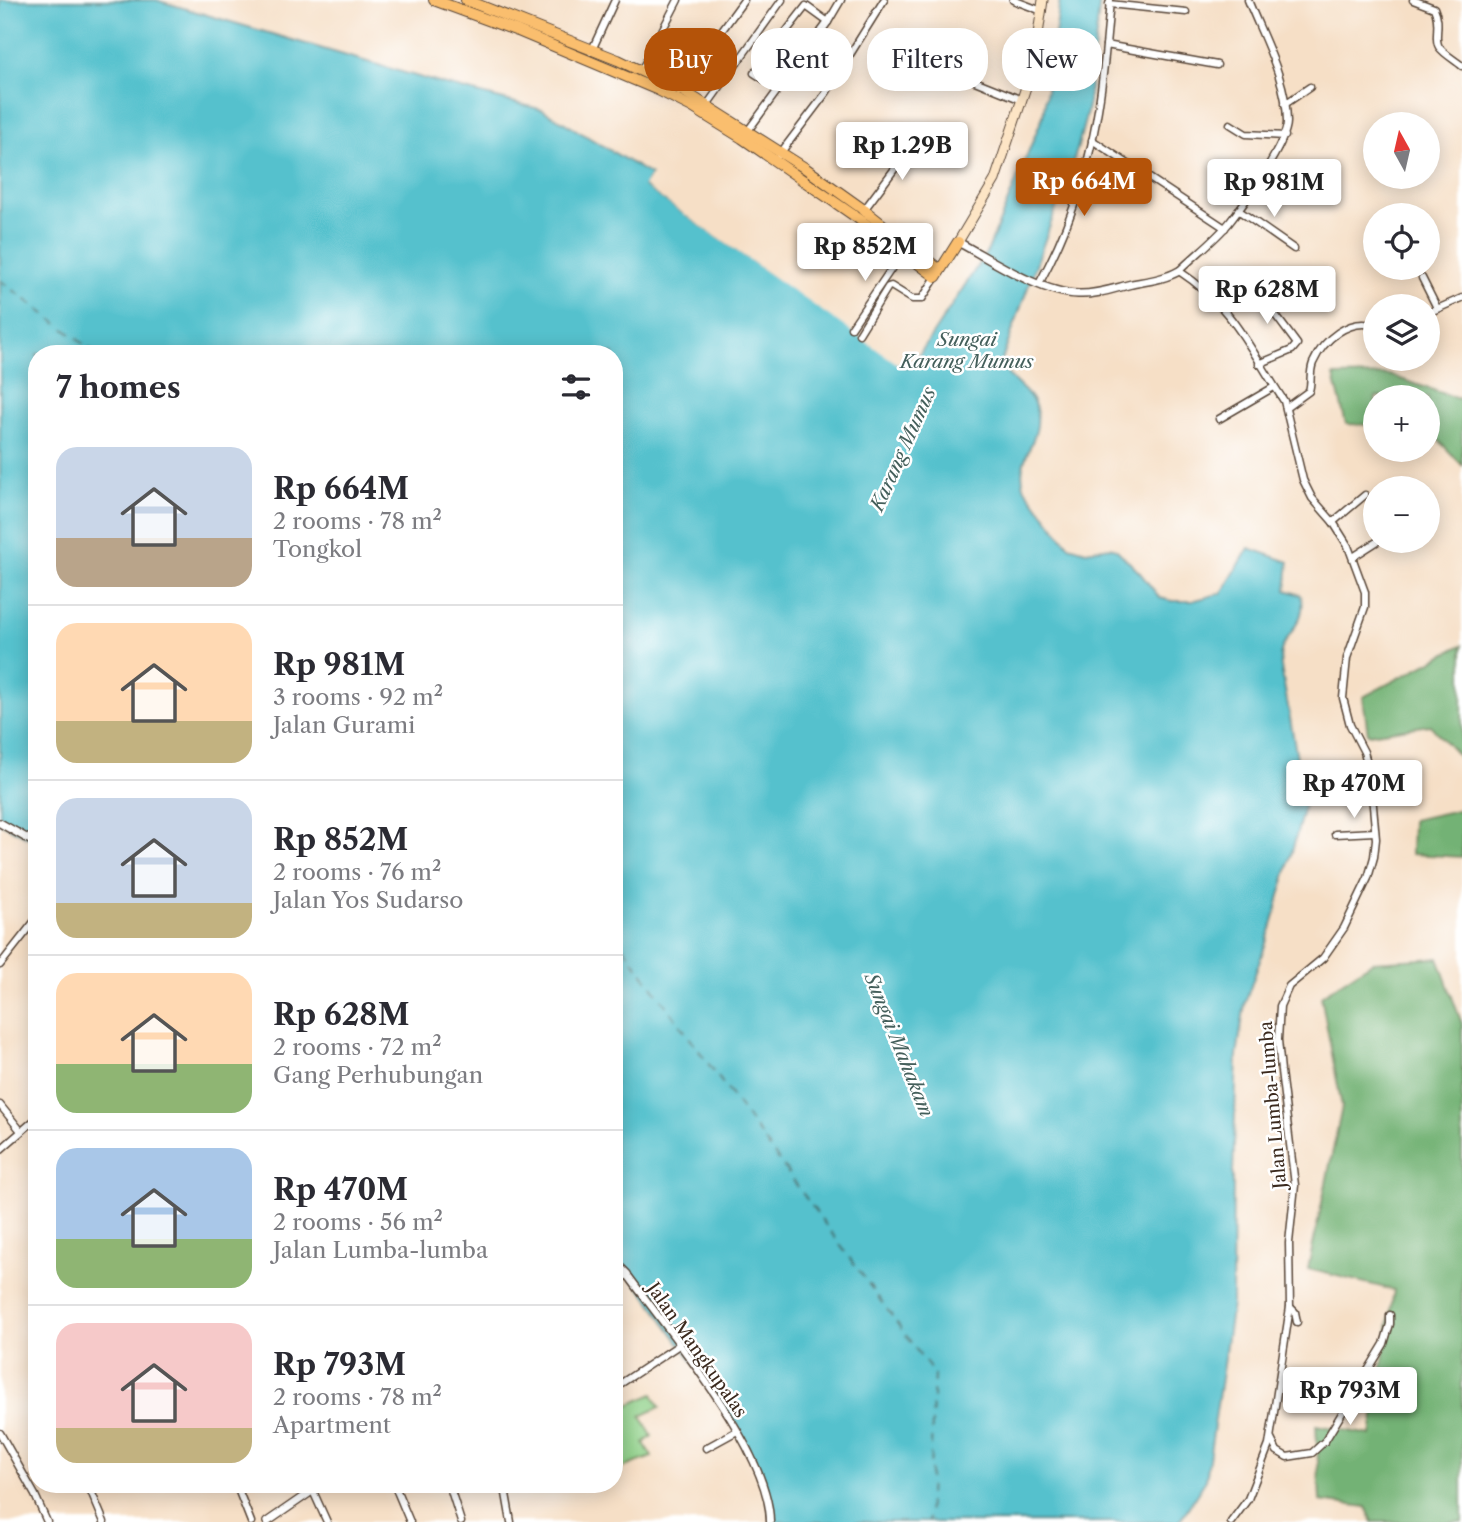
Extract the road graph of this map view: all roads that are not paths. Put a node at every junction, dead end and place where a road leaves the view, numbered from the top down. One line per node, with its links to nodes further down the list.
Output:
1 (434, 0): 21 (highway)
2 (466, 0): 21 (highway)
3 (615, 0): 21 (street)
4 (678, 0): 24 (street)
5 (744, 0): 17 (street)
6 (782, 0): 32 (street)
7 (841, 0): 16 (street)
8 (884, 0): 38 (street)
9 (1013, 0): 14 (street)
10 (1043, 0): 14 (main road)
11 (1248, 0): 31 (street)
12 (1413, 0): 23 (street)
13 (1110, 2): 15 (street); 20 (street)
14 (1042, 11): 30 (main road)
15 (1186, 12)
16 (828, 22): 18 (street); 19 (street)
17 (724, 28)
18 (789, 28)
19 (824, 28)
20 (1106, 45): 22 (street); 37 (street)
21 (590, 55): 24 (highway); 34 (highway)
22 (1217, 65)
23 (1462, 66)
24 (641, 71): 25 (highway)
25 (644, 72)
26 (988, 86): 30 (street)
27 (1310, 87): 31 (street)
28 (682, 91): 32 (highway)
29 (777, 91): 34 (street)
30 (1022, 100): 44 (main road)
31 (1285, 104): 36 (street)
32 (707, 106): 34 (highway)
33 (1230, 124): 36 (street)
34 (745, 134): 38 (highway)
35 (915, 136): 41 (street)
36 (1285, 136): 39 (street)
37 (1092, 140): 43 (street); 49 (street)
38 (778, 157): 41 (highway); 46 (highway)
39 (1266, 168): 40 (street); 42 (street)
40 (1329, 194)
41 (864, 210): 48 (highway)
42 (1238, 210): 43 (street); 45 (street)
43 (1225, 228): 47 (street)
44 (958, 242): 48 (highway); 49 (street)
45 (1294, 249)
46 (902, 253): 48 (highway); 54 (street)
47 (1179, 271): 49 (street); 56 (street, Jalan Lumba-lumba)
48 (938, 273): 55 (street)
49 (1035, 282)
50 (1262, 297): 56 (street)
51 (1462, 298): 52 (street)
52 (1440, 307)
53 (1363, 325): 58 (street)
54 (851, 328)
55 (859, 334)
56 (1259, 364): 57 (street, Jalan Lumba-lumba)
57 (1274, 387): 58 (street, Jalan Lumba-lumba); 59 (street)
58 (1287, 407): 61 (street, Jalan Lumba-lumba)
59 (1219, 419)
60 (1363, 497): 61 (street)
61 (1333, 522): 63 (street, Jalan Lumba-lumba)
62 (1363, 551): 63 (street)
63 (1353, 557): 65 (street, Jalan Lumba-lumba)
64 (0, 823): 67 (street)
65 (1375, 832): 66 (street); 77 (street, Jalan Lumba-lumba)
66 (1335, 834)
67 (28, 839)
68 (28, 929): 69 (street)
69 (0, 965)
70 (0, 1105): 72 (street)
71 (28, 1125): 72 (street)
72 (21, 1131): 73 (street)
73 (0, 1150)
74 (623, 1270): 75 (street)
75 (627, 1274): 76 (street); 80 (street, Jalan Mangkupalas)
76 (623, 1277)
77 (1290, 1307): 79 (street); 84 (street, Jalan Lumba-lumba)
78 (1390, 1315): 84 (street)
79 (1297, 1322)
80 (679, 1345): 81 (street); 82 (street, Jalan Mangkupalas)
81 (623, 1382)
82 (737, 1431): 85 (street); 103 (street, Jalan Mangkupalas)
83 (0, 1433): 86 (street)
84 (1270, 1437): 104 (street, Jalan Lumba-lumba)
85 (706, 1448)
86 (28, 1482)
87 (34, 1493): 95 (street)
88 (92, 1493): 96 (street)
89 (240, 1493): 97 (street)
90 (309, 1493): 98 (street)
91 (314, 1493): 99 (street)
92 (398, 1493): 100 (street)
93 (452, 1493): 101 (street)
94 (506, 1493): 102 (street)
95 (47, 1522)
96 (104, 1522)
97 (251, 1522)
98 (267, 1522)
99 (327, 1522)
100 (410, 1522)
101 (461, 1522)
102 (511, 1522)
103 (770, 1522)
104 (1231, 1522)

